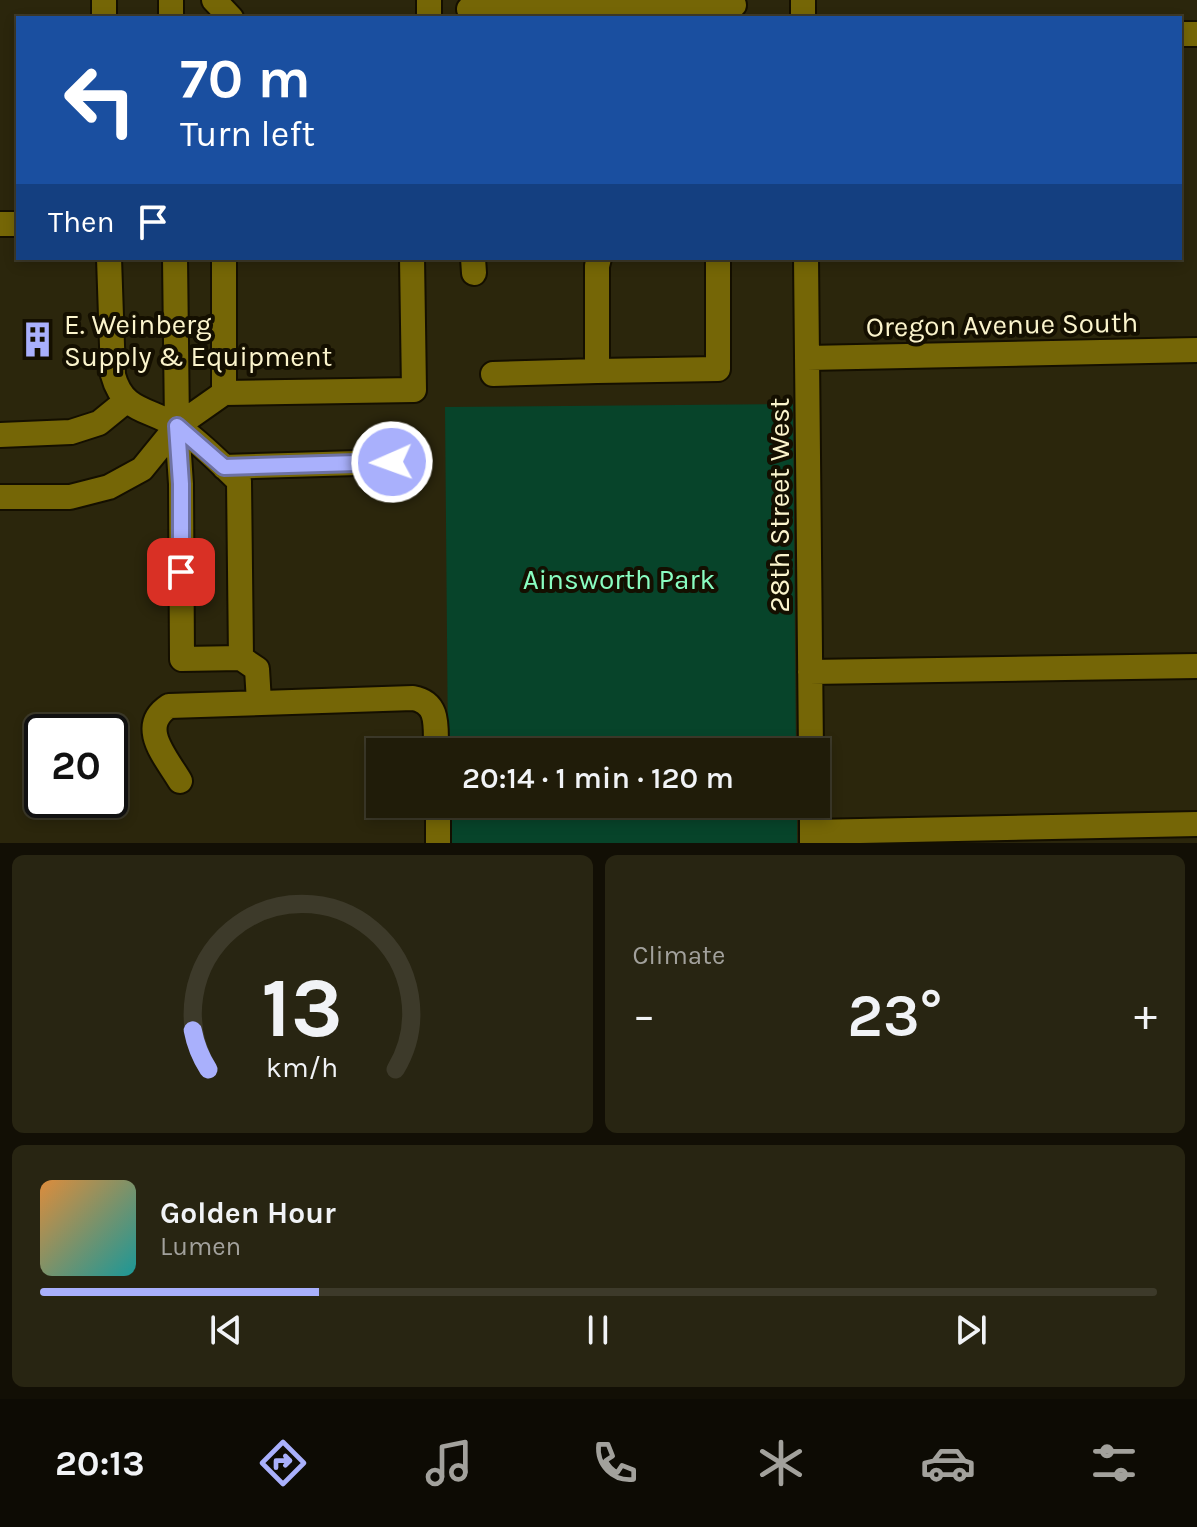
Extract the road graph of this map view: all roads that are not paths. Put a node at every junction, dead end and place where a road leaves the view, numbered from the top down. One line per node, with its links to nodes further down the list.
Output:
1 (214, 0): 5 (street)
2 (734, 5): 4 (street)
3 (469, 9): 4 (street)
4 (604, 9)
5 (229, 16)
6 (109, 260): 18 (street)
7 (175, 260): 19 (street)
8 (224, 260): 17 (street)
9 (412, 260): 17 (street)
10 (598, 260): 15 (street)
11 (718, 260): 15 (street)
12 (806, 260): 14 (street, 28th Street West)
13 (1197, 350): 14 (street, Oregon Avenue South)
14 (807, 358): 26 (street, 28th Street West)
15 (597, 371): 16 (street)
16 (493, 374)
17 (224, 393): 19 (street)
18 (126, 401): 19 (street); 20 (street)
19 (177, 426): 22 (street); 23 (street); 24 (street)
20 (0, 435)
21 (392, 462): 22 (street)
22 (224, 467): 24 (street)
23 (0, 497)
24 (241, 658): 27 (street)
25 (1197, 666): 26 (street)
26 (810, 672): 29 (street, 28th Street West)
27 (259, 702): 28 (street); 30 (street)
28 (436, 738)
29 (811, 738)
30 (180, 781)
31 (438, 818): 34 (street)
32 (1197, 824): 33 (street)
33 (812, 837)
34 (438, 843)

